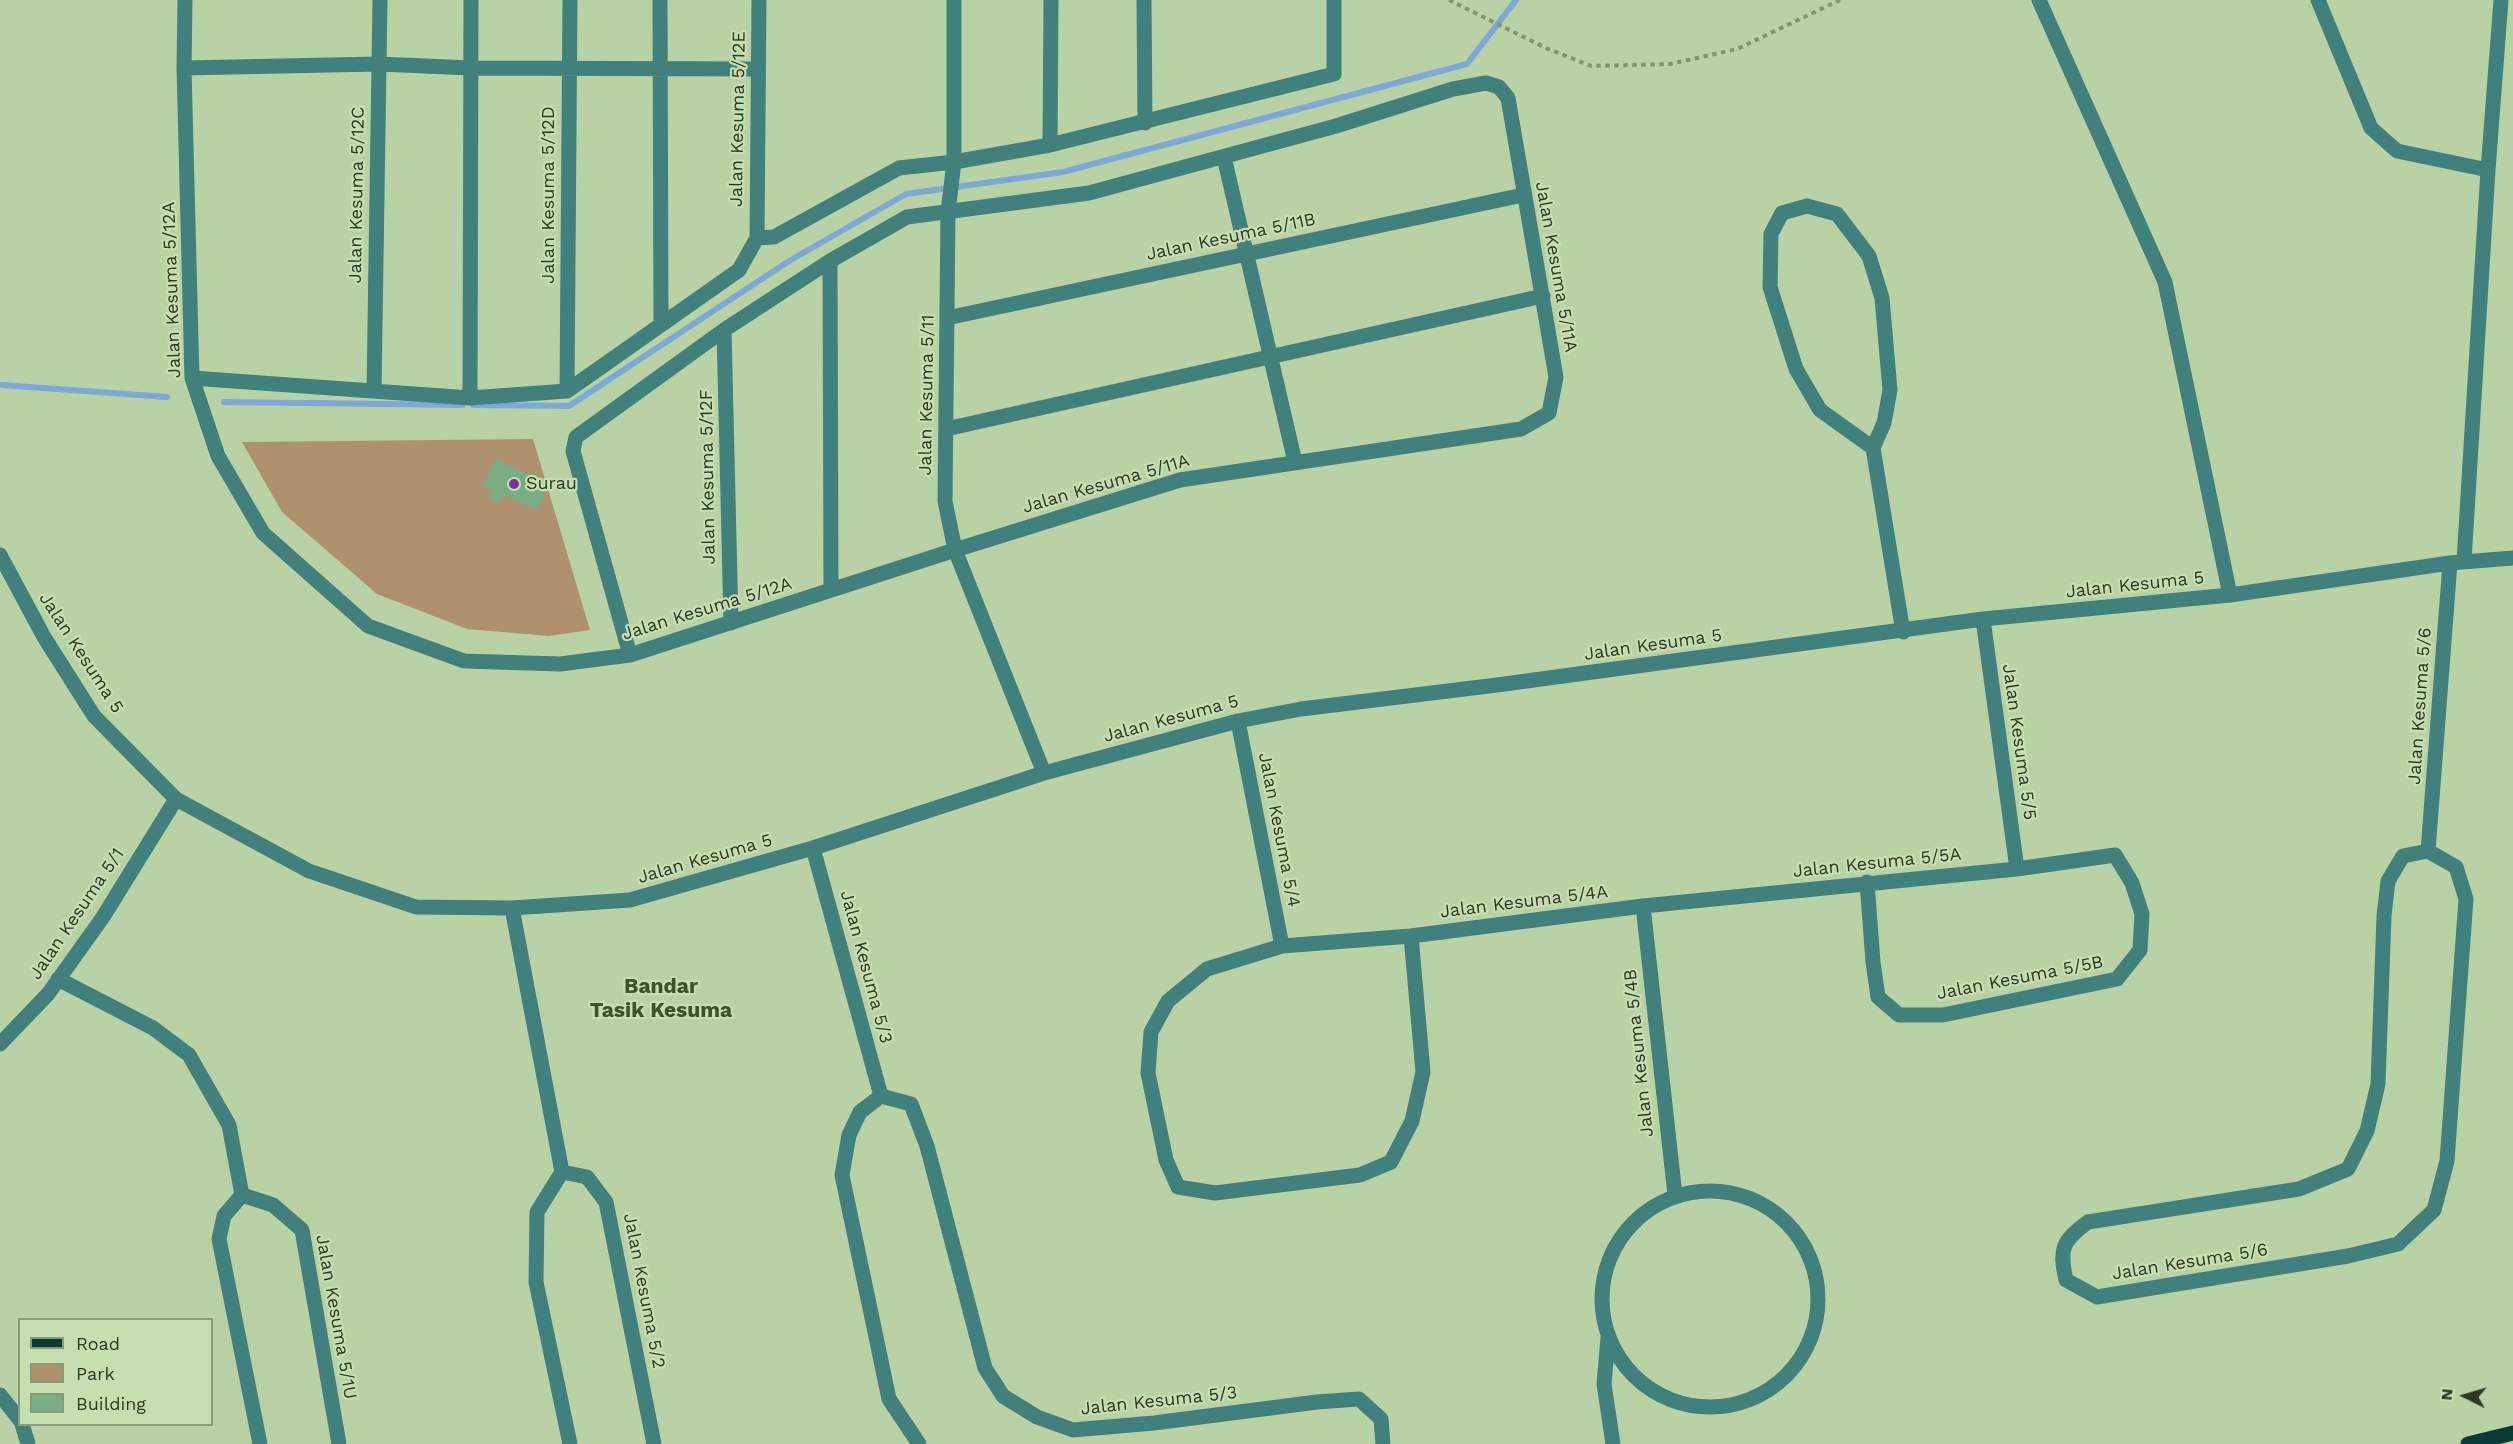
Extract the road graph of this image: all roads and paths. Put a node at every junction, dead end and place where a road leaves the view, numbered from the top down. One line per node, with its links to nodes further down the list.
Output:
1 (185, 0): 18 (street, Jalan Kesuma 5/12A)
2 (380, 0): 16 (street, Jalan Kesuma 5/12C)
3 (471, 0): 19 (street)
4 (570, 0): 17 (street, Jalan Kesuma 5/12D)
5 (660, 0): 20 (street)
6 (759, 0): 21 (street, Jalan Kesuma 5/12E)
7 (954, 0): 25 (street, Jalan Kesuma 5/11)
8 (1052, 0): 23 (street)
9 (1144, 0): 22 (street)
10 (1334, 0): 22 (street)
11 (1449, 0): 12 (path)
12 (1840, 0)
13 (2039, 0): 49 (street)
14 (2318, 0): 26 (street)
15 (2501, 0): 26 (street, Jalan Kesuma 5/6)
16 (379, 64): 18 (street); 19 (street); 38 (street, Jalan Kesuma 5/12C)
17 (570, 67): 19 (street); 20 (street); 39 (street, Jalan Kesuma 5/12D)
18 (184, 68): 37 (street, Jalan Kesuma 5/12A)
19 (471, 68): 40 (street)
20 (661, 68): 21 (street); 34 (street)
21 (758, 69): 29 (street, Jalan Kesuma 5/12E)
22 (1145, 123): 23 (street)
23 (1050, 145): 25 (street)
24 (1224, 158): 27 (street, Jalan Kesuma 5/11A); 28 (street, Jalan Kesuma 5/11A); 30 (street)
25 (954, 162): 28 (street, Jalan Kesuma 5/11); 29 (street)
26 (2488, 170): 47 (street, Jalan Kesuma 5/6)
27 (1523, 195): 30 (street, Jalan Kesuma 5/11B); 32 (street, Jalan Kesuma 5/11A)
28 (948, 212): 31 (street, Jalan Kesuma 5/11A); 33 (street, Jalan Kesuma 5/11)
29 (757, 238): 34 (street)
30 (1247, 254): 33 (street, Jalan Kesuma 5/11B); 36 (street)
31 (831, 261): 35 (street, Jalan Kesuma 5/11A); 48 (street)
32 (1543, 296): 36 (street); 43 (street, Jalan Kesuma 5/11A)
33 (948, 318): 41 (street, Jalan Kesuma 5/11)
34 (661, 324): 39 (street)
35 (724, 330): 51 (street, Jalan Kesuma 5/12F); 53 (street, Jalan Kesuma 5/11A)
36 (1270, 357): 41 (street); 43 (street)
37 (192, 378): 38 (street); 53 (street, Jalan Kesuma 5/12A)
38 (374, 391): 40 (street)
39 (567, 391): 40 (street)
40 (470, 398)
41 (946, 429): 44 (street, Jalan Kesuma 5/11)
42 (1873, 448): 42 (street); 52 (street)
43 (1295, 462): 44 (street, Jalan Kesuma 5/11A)
44 (955, 550): 48 (street, Jalan Kesuma 5/12A); 55 (street, Jalan Kesuma 5/11)
45 (0, 555): 56 (street, Jalan Kesuma 5)
46 (2513, 558): 47 (street, Jalan Kesuma 5)
47 (2457, 562): 49 (street, Jalan Kesuma 5); 58 (street, Jalan Kesuma 5/6)
48 (831, 590): 51 (street, Jalan Kesuma 5/12A)
49 (2230, 595): 50 (street, Jalan Kesuma 5)
50 (1983, 620): 52 (street, Jalan Kesuma 5); 60 (street, Jalan Kesuma 5/5)
51 (731, 623): 53 (street, Jalan Kesuma 5/12A)
52 (1902, 632): 54 (street, Jalan Kesuma 5)
53 (630, 655)
54 (1238, 721): 55 (street, Jalan Kesuma 5); 65 (street, Jalan Kesuma 5/4)
55 (1044, 773): 57 (street, Jalan Kesuma 5)
56 (176, 798): 63 (street, Jalan Kesuma 5); 66 (street, Jalan Kesuma 5/1)
57 (813, 848): 63 (street, Jalan Kesuma 5); 68 (street, Jalan Kesuma 5/3)
58 (2428, 851): 58 (street, Jalan Kesuma 5/6)
59 (2115, 855): 60 (street, Jalan Kesuma 5/5A); 61 (street, Jalan Kesuma 5/5B)
60 (2017, 869): 61 (street, Jalan Kesuma 5/5A)
61 (1867, 882): 62 (street, Jalan Kesuma 5/5A)
62 (1643, 906): 64 (street, Jalan Kesuma 5/4A); 71 (street, Jalan Kesuma 5/4B)
63 (512, 909): 69 (street)
64 (1411, 936): 65 (street, Jalan Kesuma 5/4A); 65 (street, Jalan Kesuma 5/4A)
65 (1282, 946)
66 (58, 979): 67 (street, Jalan Kesuma 5/1); 70 (street)
67 (0, 1044)
68 (881, 1096): 82 (street); 83 (street, Jalan Kesuma 5/3)
69 (562, 1172): 80 (street); 81 (street, Jalan Kesuma 5/2)
70 (242, 1195): 78 (street); 79 (street, Jalan Kesuma 5/1U)
71 (1675, 1196): 72 (street); 72 (street)
72 (1608, 1338): 84 (street)
73 (0, 1395): 74 (street)
74 (18, 1418)
75 (22, 1426): 77 (street)
76 (2513, 1434): 85 (main road)
77 (28, 1444)
78 (260, 1444)
79 (339, 1444)
80 (570, 1444)
81 (654, 1444)
82 (919, 1444)
83 (1383, 1444)
84 (1612, 1444)
85 (2468, 1444)

